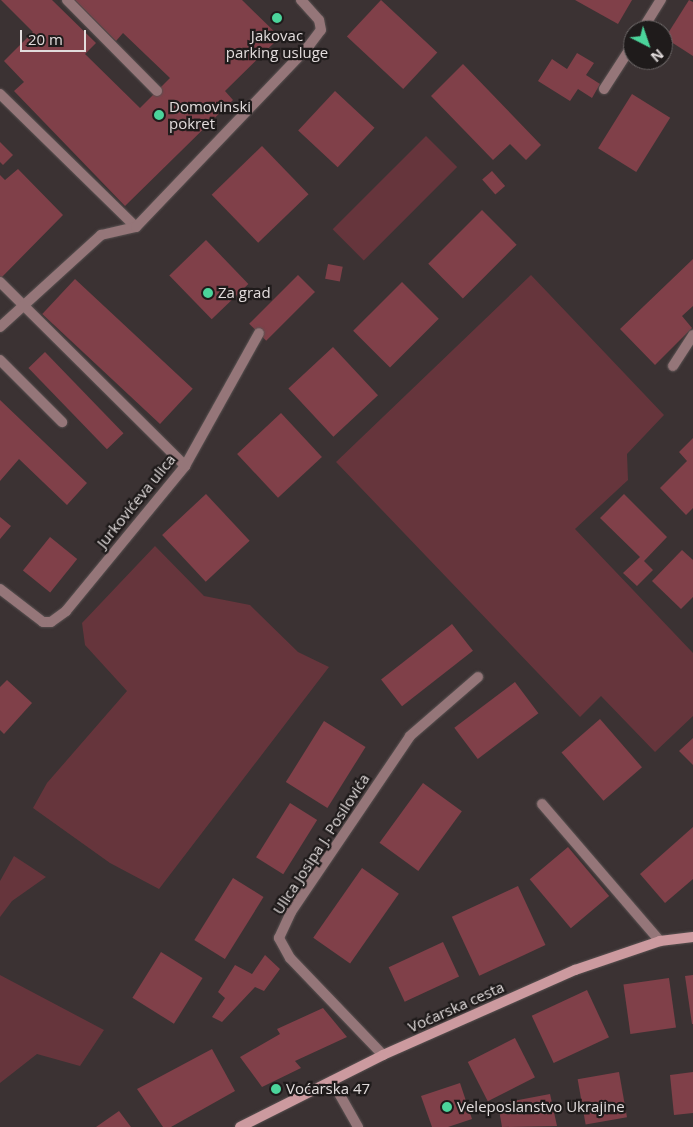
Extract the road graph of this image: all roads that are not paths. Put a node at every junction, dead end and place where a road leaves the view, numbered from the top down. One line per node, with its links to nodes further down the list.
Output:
1 (67, 0): 7 (street)
2 (301, 0): 9 (street)
3 (661, 0): 4 (street)
4 (648, 20)
5 (623, 60): 6 (street)
6 (604, 90)
7 (157, 91)
8 (0, 94): 9 (street)
9 (136, 227): 11 (street)
10 (0, 282): 11 (street)
11 (23, 305): 12 (street); 18 (street)
12 (0, 327)
13 (259, 333): 18 (street, Jurkovićeva ulica)
14 (693, 335): 16 (street)
15 (0, 360): 17 (street)
16 (673, 366)
17 (62, 422)
18 (185, 466): 19 (street, Jurkovićeva ulica)
19 (0, 589)
20 (478, 677): 24 (street, Ulica Josipa J. Posilovića)
21 (542, 804): 23 (street)
22 (693, 937): 23 (street, Voćarska cesta)
23 (660, 941): 24 (street, Voćarska cesta)
24 (383, 1055): 25 (street, Voćarska cesta)
25 (332, 1081): 26 (street, Voćarska cesta); 27 (street)
26 (240, 1127)
27 (358, 1127)

